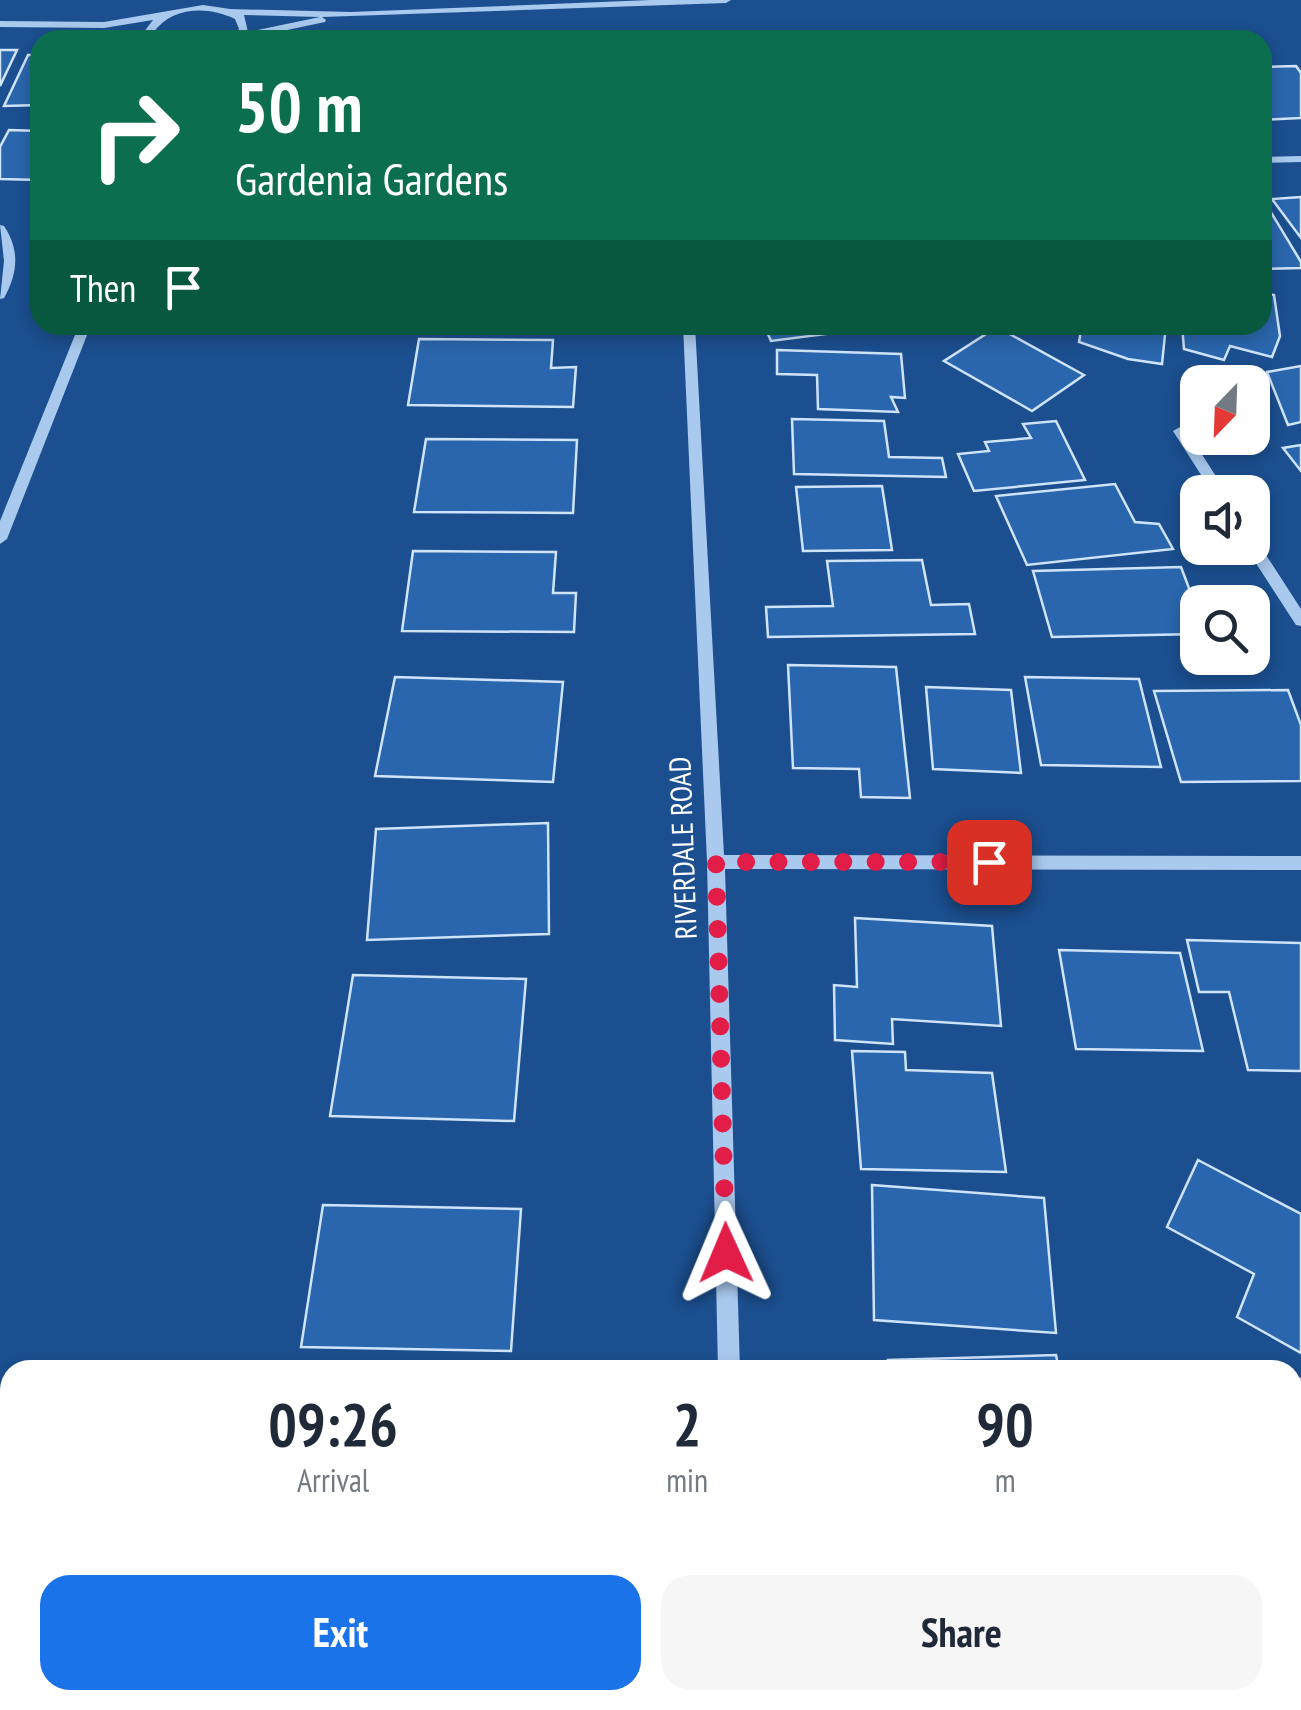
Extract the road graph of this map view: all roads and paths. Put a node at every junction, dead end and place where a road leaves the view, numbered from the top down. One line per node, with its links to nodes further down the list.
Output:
1 (181, 0): 6 (street)
2 (726, 0): 3 (street)
3 (669, 1): 4 (street)
4 (473, 4): 7 (street)
5 (226, 7): 6 (street); 7 (street); 12 (street)
6 (170, 14): 9 (street); 11 (street)
7 (351, 14): 13 (street)
8 (0, 24): 9 (street)
9 (32, 24): 10 (street)
10 (70, 30)
11 (150, 30)
12 (240, 30)
13 (274, 30)
14 (1301, 159): 15 (street)
15 (1272, 160)
16 (0, 229): 17 (street)
17 (0, 295)
18 (81, 335): 20 (street)
19 (690, 335): 23 (street, RIVERDALE ROAD)
20 (0, 539)
21 (1265, 565): 22 (street)
22 (1301, 621)
23 (716, 862): 24 (street); 25 (street, RIVERDALE ROAD)
24 (1301, 863)
25 (729, 1360)

